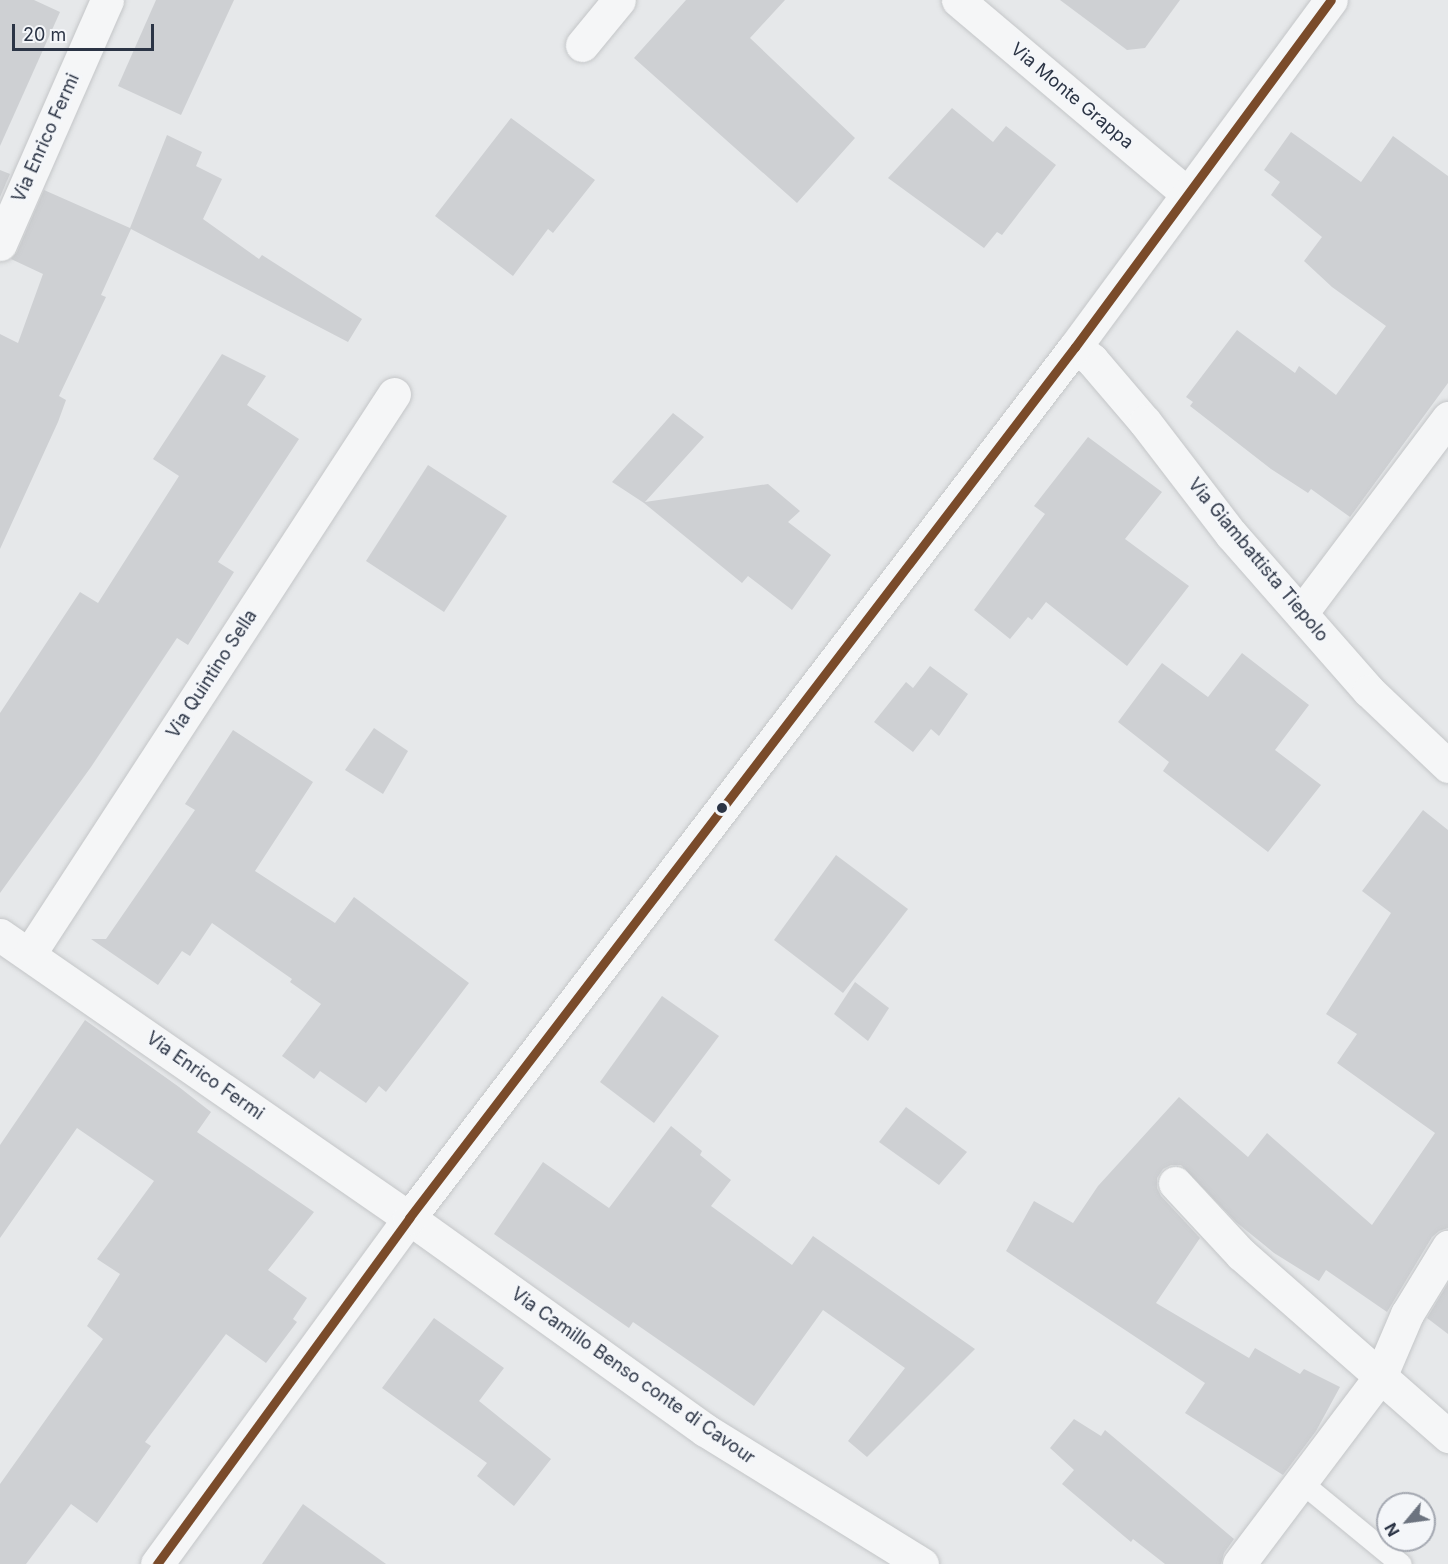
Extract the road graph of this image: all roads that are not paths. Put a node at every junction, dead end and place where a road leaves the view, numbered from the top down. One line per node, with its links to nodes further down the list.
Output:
1 (107, 0): 7 (street, Via Enrico Fermi)
2 (619, 0): 5 (street)
3 (958, 0): 6 (street, Via Monte Grappa)
4 (1331, 0): 6 (street)
5 (582, 45)
6 (1186, 193): 8 (street)
7 (0, 244)
8 (1075, 347): 11 (street, Via Giambattista Tiepolo); 16 (street)
9 (394, 394): 14 (street, Via Quintino Sella)
10 (1448, 418): 11 (street)
11 (1302, 612): 12 (street, Via Giambattista Tiepolo)
12 (1448, 766)
13 (0, 935): 14 (street, Via Enrico Fermi)
14 (30, 953): 16 (street, Via Enrico Fermi)
15 (1175, 1183): 18 (street)
16 (410, 1218): 21 (street); 22 (street, Via Camillo Benso conte di Cavour)
17 (1448, 1247): 18 (street)
18 (1380, 1377): 19 (street); 20 (street)
19 (1448, 1436)
20 (1301, 1482): 23 (street); 24 (lane)
21 (157, 1564)
22 (922, 1564)
23 (1239, 1564)
24 (1401, 1564)

